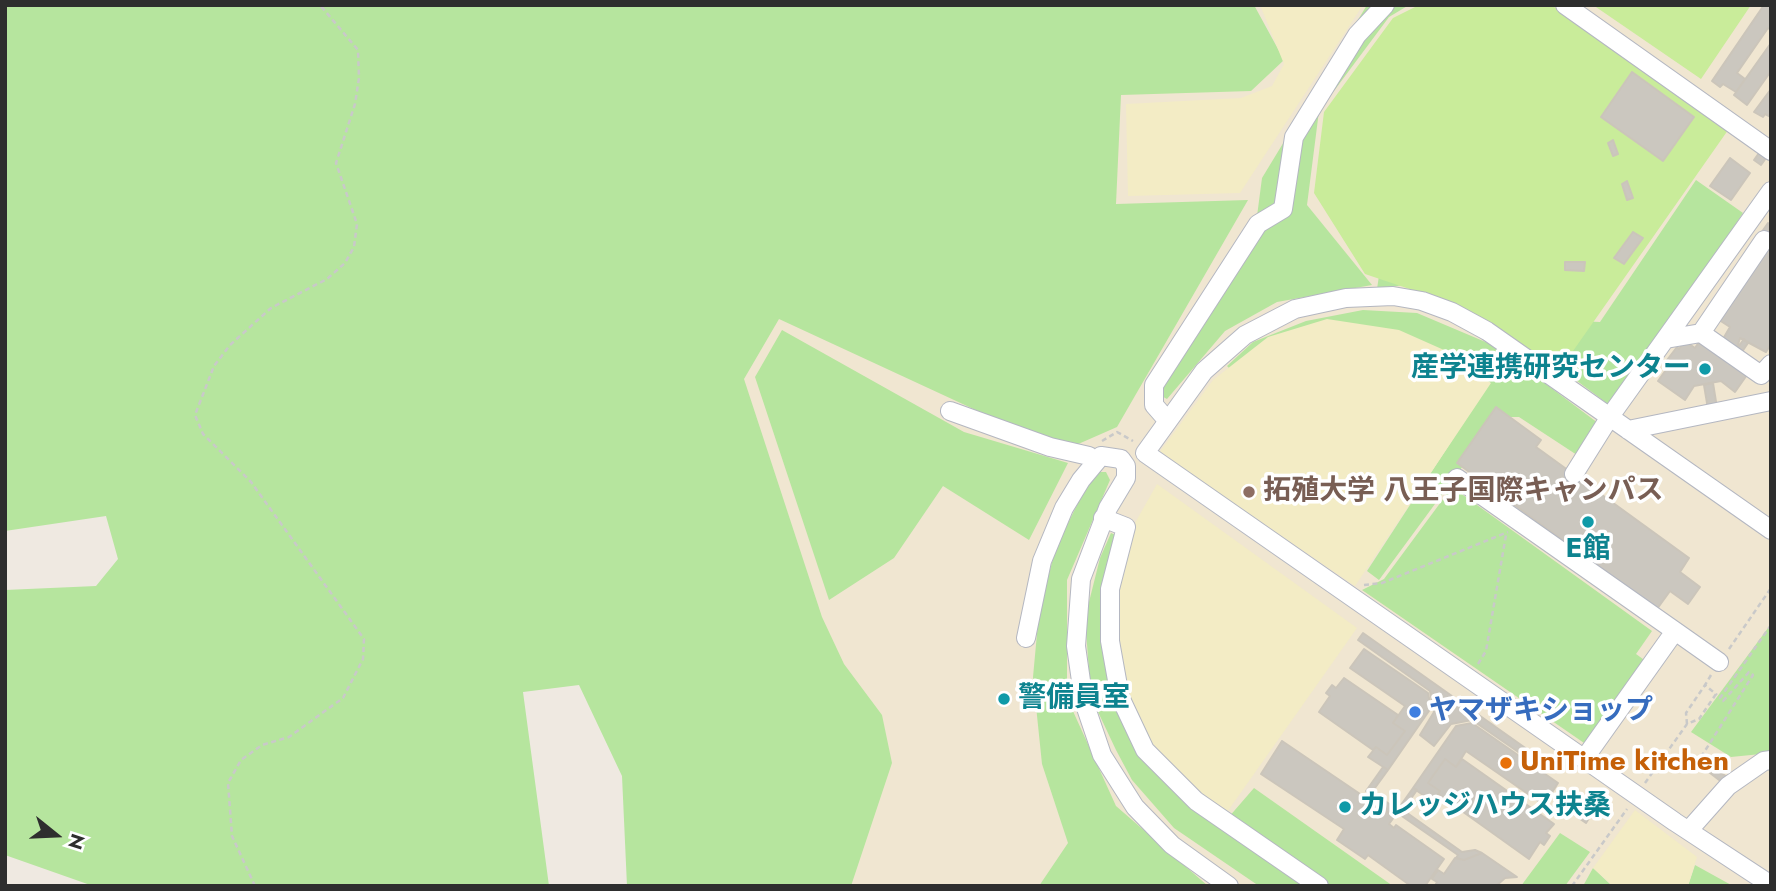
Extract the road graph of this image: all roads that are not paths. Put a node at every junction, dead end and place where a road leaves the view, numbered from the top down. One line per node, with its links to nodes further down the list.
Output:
1 (1385, 5): 13 (lane)
2 (1564, 5): 3 (lane)
3 (1771, 151)
4 (1771, 191): 7 (lane)
5 (1764, 240): 6 (lane)
6 (1700, 333): 7 (lane); 8 (lane)
7 (1666, 339): 12 (lane)
8 (1766, 369): 10 (lane)
9 (1771, 401): 10 (lane)
10 (1744, 405): 14 (lane)
11 (950, 411): 16 (lane)
12 (1611, 415): 13 (lane); 14 (lane); 18 (lane)
13 (1167, 420): 15 (lane)
14 (1628, 430): 21 (lane)
15 (1145, 453): 17 (lane); 25 (lane)
16 (1088, 456)
17 (1126, 466): 20 (lane); 23 (lane)
18 (1574, 474)
19 (1457, 478): 22 (lane)
20 (1103, 518): 29 (lane); 30 (lane)
21 (1771, 530)
22 (1675, 631): 24 (lane); 25 (lane)
23 (1026, 638)
24 (1719, 662)
25 (1584, 759): 27 (lane)
26 (1771, 760): 27 (lane)
27 (1689, 830): 28 (lane)
28 (1771, 885)
29 (1229, 886)
30 (1318, 886)

